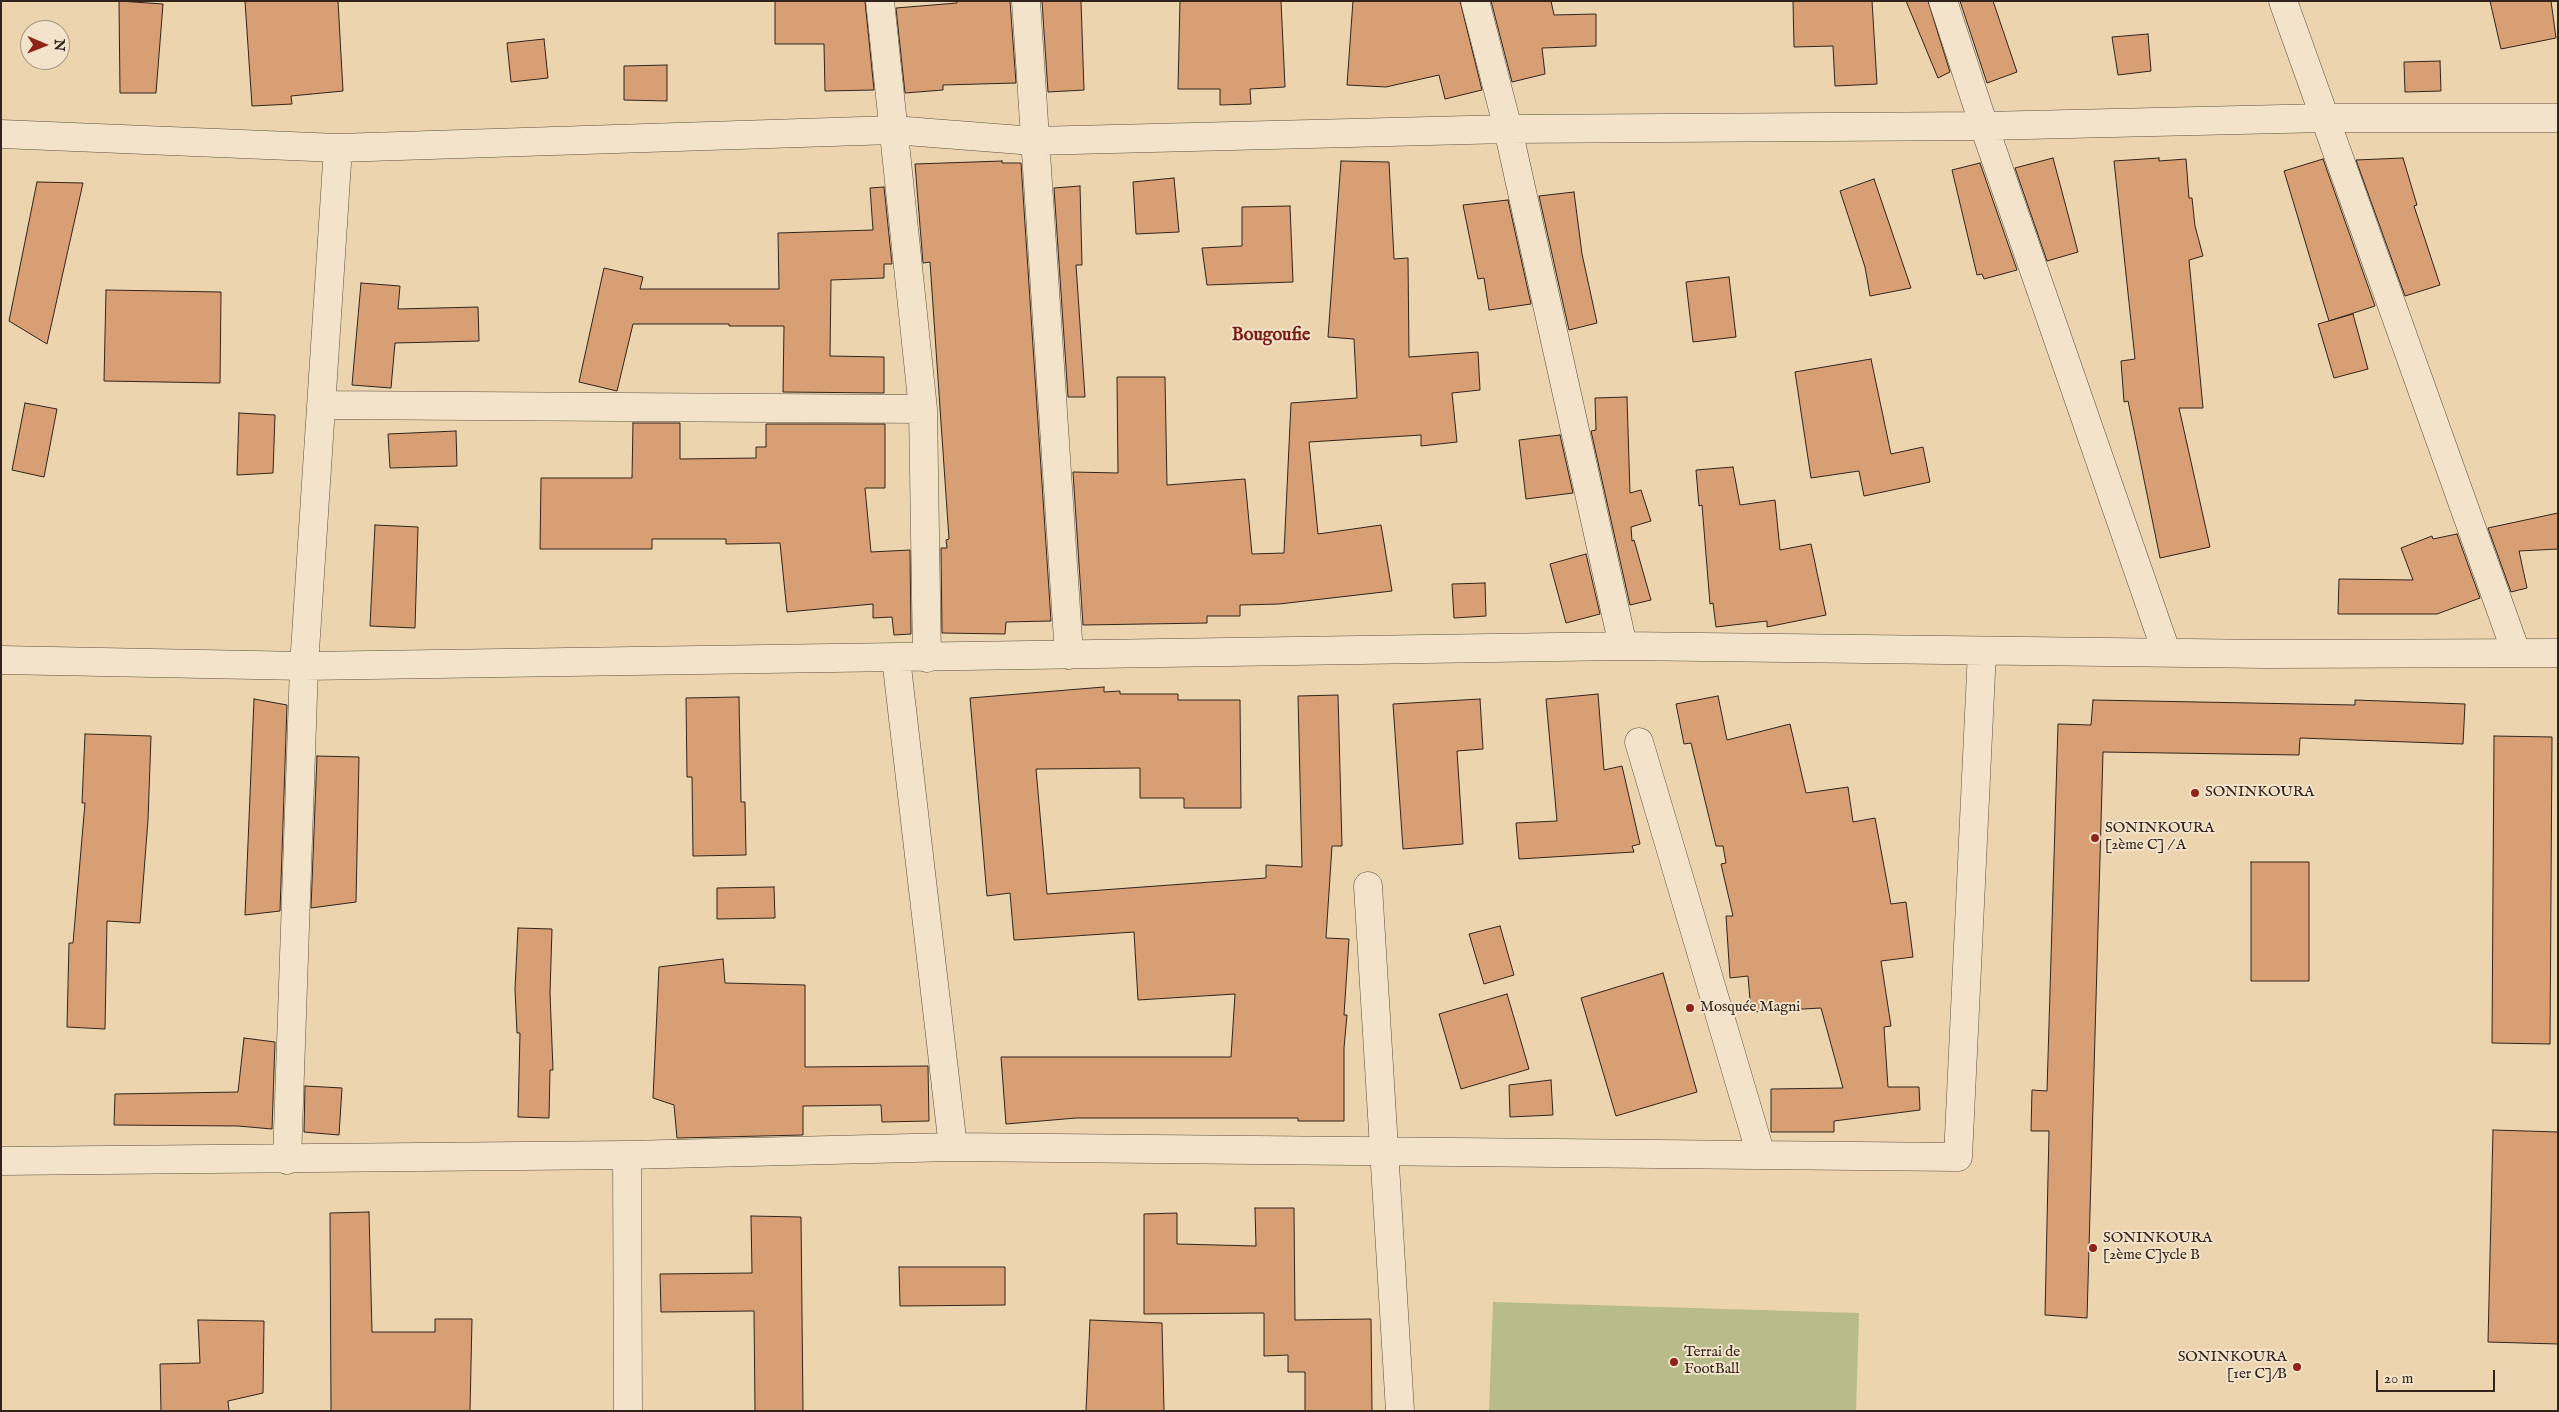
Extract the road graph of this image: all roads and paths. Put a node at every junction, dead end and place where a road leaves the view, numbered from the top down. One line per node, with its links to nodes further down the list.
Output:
1 (880, 1): 10 (street)
2 (1026, 1): 12 (street)
3 (1475, 1): 9 (street)
4 (1943, 1): 8 (street)
5 (2282, 1): 6 (street)
6 (2325, 118): 7 (street); 8 (street); 19 (street)
7 (2558, 118)
8 (1984, 126): 9 (street); 18 (street)
9 (1508, 129): 12 (street); 16 (street)
10 (893, 130): 12 (street); 13 (street); 15 (street)
11 (1, 134): 13 (street)
12 (1034, 140): 21 (street)
13 (338, 148): 14 (street)
14 (322, 405): 15 (street); 25 (street)
15 (923, 409): 23 (street)
16 (1623, 646): 17 (street); 21 (street)
17 (1982, 651): 18 (street); 30 (street)
18 (2166, 651): 19 (street)
19 (2516, 652): 20 (street)
20 (2558, 653)
21 (1069, 655): 23 (street)
22 (896, 658): 23 (street); 25 (street); 28 (street)
23 (927, 658)
24 (1, 660): 25 (street)
25 (304, 666): 32 (street)
26 (1639, 742): 30 (street)
27 (1368, 886): 29 (street)
28 (953, 1147): 29 (street); 31 (street)
29 (1384, 1151): 30 (street); 35 (street)
30 (1761, 1154)
31 (627, 1155): 32 (street); 34 (street)
32 (286, 1160): 33 (street)
33 (1, 1161)
34 (628, 1411)
35 (1400, 1411)

